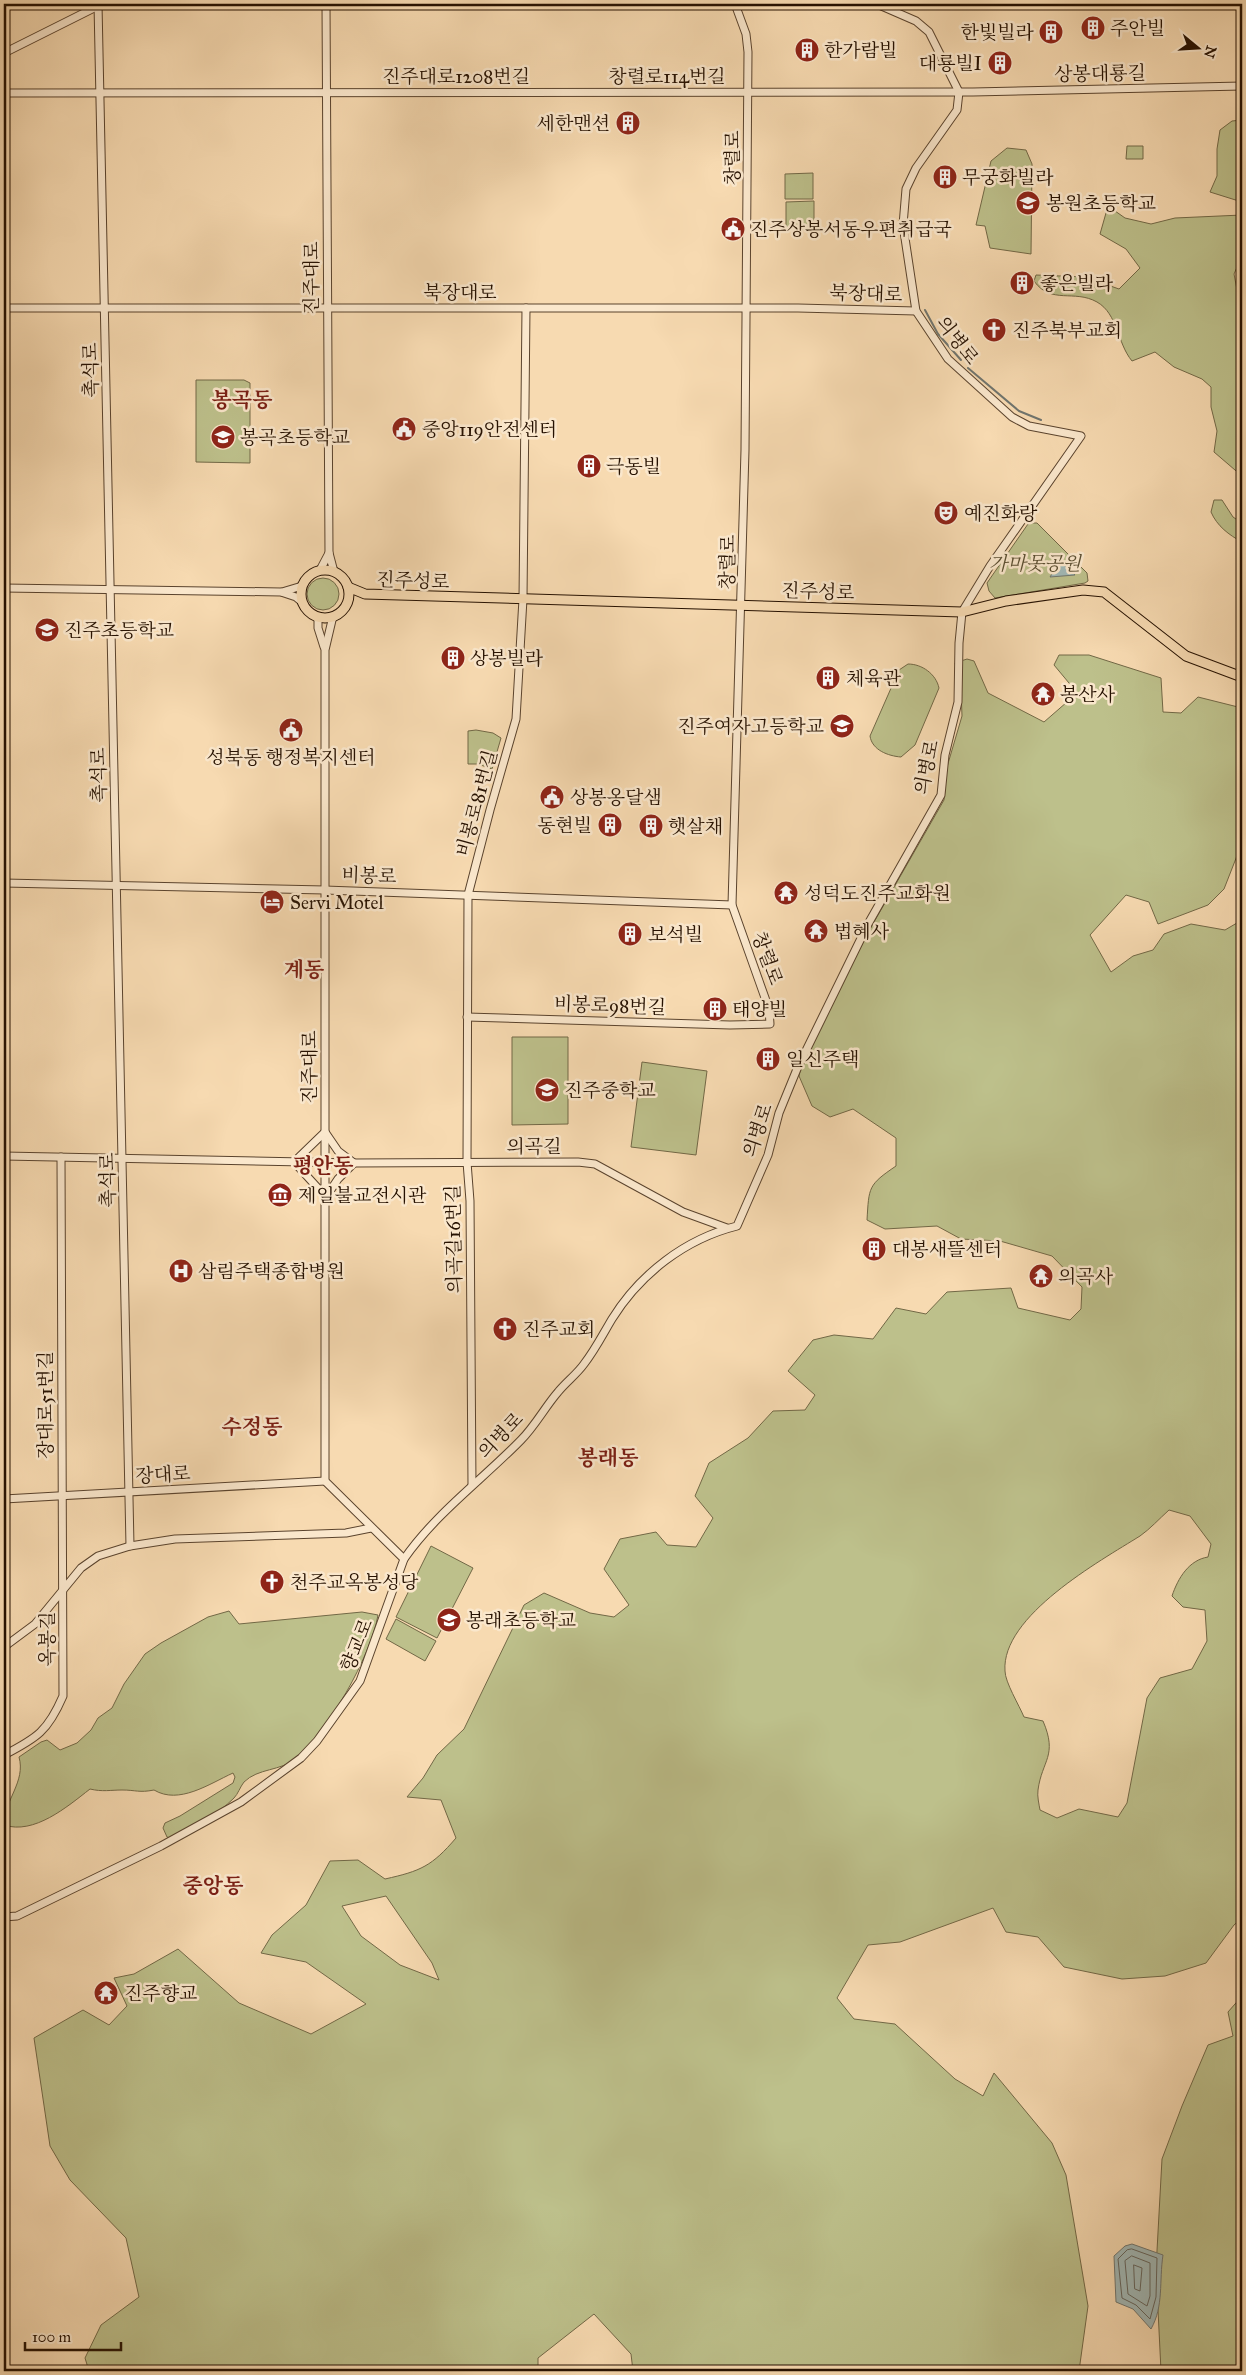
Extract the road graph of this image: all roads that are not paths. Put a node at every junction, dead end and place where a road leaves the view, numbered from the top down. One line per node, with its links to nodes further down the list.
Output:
1 (100, 4): 5 (street); 13 (street, 촉석로)
2 (326, 4): 7 (street, 진주대로)
3 (735, 4): 9 (street, 창렬로)
4 (878, 4): 11 (street)
5 (4, 53)
6 (1242, 86): 11 (street, 상봉대룡길)
7 (326, 92): 8 (street, 진주대로1208번길); 13 (street, 진주대로1208번길); 14 (street, 진주대로)
8 (586, 92): 9 (street, 창렬로114번길)
9 (748, 92): 10 (street, 창렬로114번길); 18 (street, 창렬로)
10 (845, 92): 11 (street, 상봉대룡길)
11 (959, 92): 19 (street, 의병로)
12 (4, 93): 13 (street, 진주대로1208번길)
13 (100, 93): 16 (street, 촉석로)
14 (327, 307): 16 (street, 북장대로); 17 (street, 북장대로); 20 (street, 진주대로)
15 (4, 308): 16 (street, 북장대로)
16 (105, 308): 26 (street, 촉석로)
17 (526, 308): 18 (street, 북장대로); 29 (street, 비봉로81번길)
18 (746, 308): 19 (street, 북장대로); 32 (street, 창렬로)
19 (916, 311): 33 (street, 의병로)
20 (329, 553): 21 (street, 진주대로); 22 (street, 진주대로)
21 (320, 570): 22 (main road); 23 (main road)
22 (334, 572): 24 (main road)
23 (302, 586): 27 (street); 31 (main road)
24 (348, 586): 28 (main road); 30 (main road)
25 (4, 588): 26 (street)
26 (110, 589): 27 (street); 39 (street, 촉석로)
27 (281, 592): 31 (street)
28 (366, 594): 29 (main road, 진주성로); 30 (main road)
29 (522, 599): 32 (main road, 진주성로); 41 (street, 비봉로81번길)
30 (348, 601): 34 (main road)
31 (302, 602): 35 (main road)
32 (742, 605): 33 (main road, 진주성로); 42 (street, 창렬로)
33 (962, 612): 37 (main road, 진주성로); 54 (street, 의병로)
34 (333, 616): 35 (main road); 36 (street, 진주대로)
35 (318, 617): 36 (street, 진주대로)
36 (325, 650): 40 (street, 진주대로)
37 (1242, 677)
38 (4, 883): 39 (street, 비봉로)
39 (117, 885): 40 (street, 비봉로); 48 (street, 촉석로)
40 (325, 890): 41 (street, 비봉로); 45 (street, 진주대로)
41 (468, 895): 42 (street, 비봉로); 43 (street, 비봉로81번길)
42 (732, 905): 44 (street, 창렬로)
43 (467, 1017): 44 (street, 비봉로98번길); 51 (street, 의곡길16번길)
44 (677, 1024)
45 (325, 1132): 49 (street); 50 (street, 진주대로); 52 (street)
46 (4, 1156): 47 (street)
47 (61, 1157): 48 (street); 58 (street, 장대로51번길)
48 (122, 1158): 49 (street); 57 (street, 촉석로)
49 (294, 1162): 50 (street); 53 (street)
50 (326, 1162): 52 (street, 의곡길); 53 (street)
51 (467, 1162): 52 (street, 의곡길); 54 (street, 의곡길); 56 (street, 의곡길16번길)
52 (354, 1163): 53 (street)
53 (326, 1197): 55 (street)
54 (727, 1228): 56 (street, 의병로)
55 (325, 1481): 57 (street, 장대로); 60 (street)
56 (472, 1485): 62 (street, 의병로)
57 (129, 1492): 58 (street, 장대로); 61 (street, 촉석로)
58 (62, 1496): 59 (street, 장대로); 63 (street, 옥봉길)
59 (4, 1499)
60 (371, 1528): 61 (street); 62 (street)
61 (130, 1546): 63 (street)
62 (404, 1559): 66 (street, 향교로)
63 (63, 1591): 64 (street); 65 (street, 옥봉길)
64 (4, 1647)
65 (4, 1755)
66 (4, 1917)

